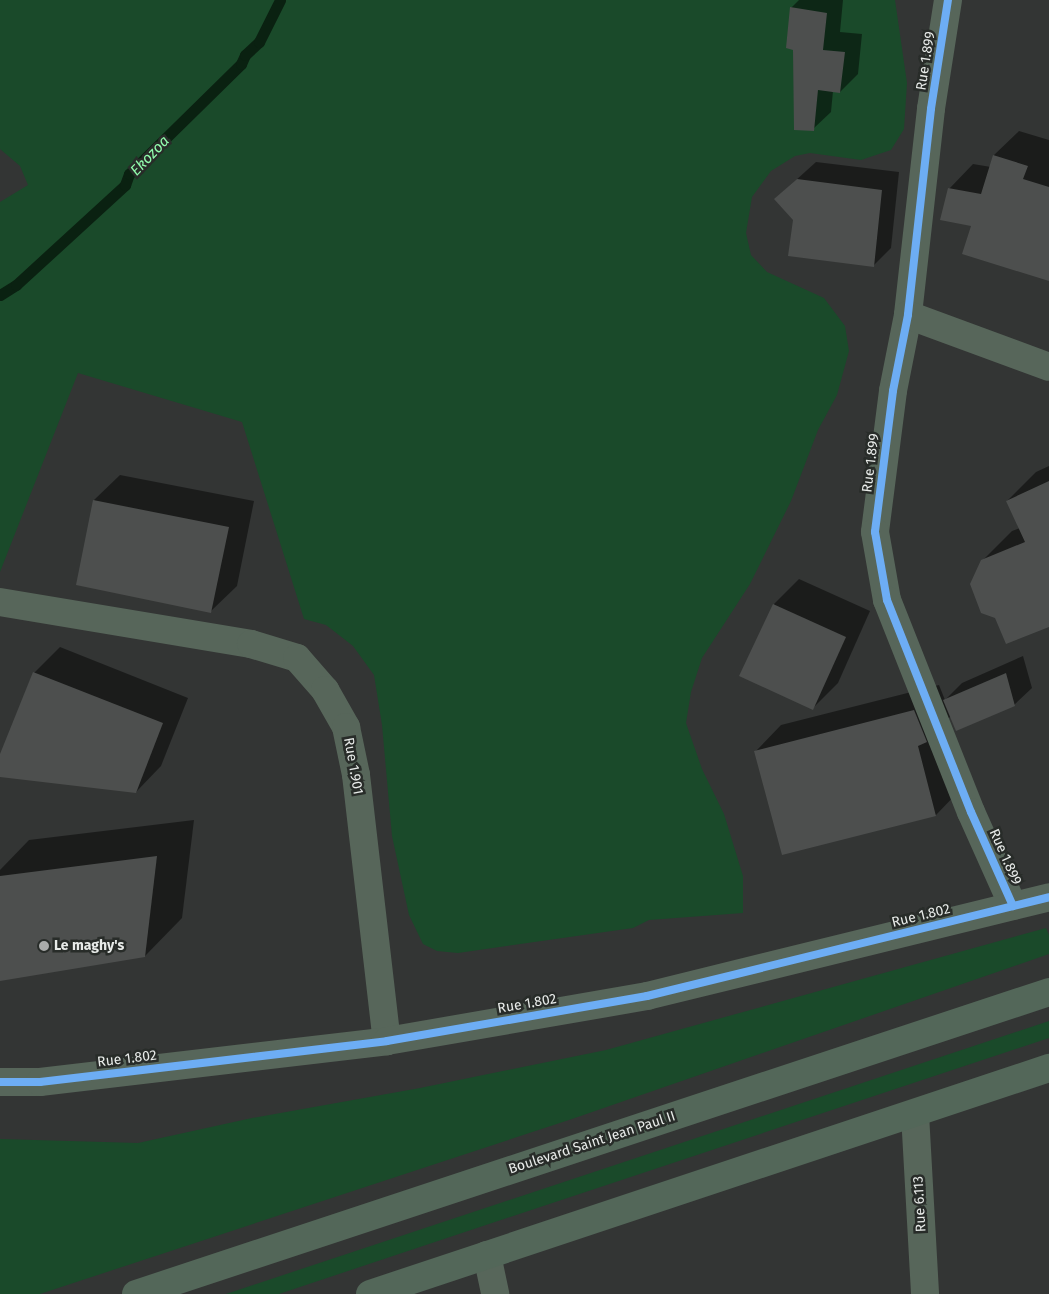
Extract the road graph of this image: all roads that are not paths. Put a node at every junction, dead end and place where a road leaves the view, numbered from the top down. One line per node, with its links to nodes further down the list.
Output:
1 (948, 0): 2 (street, Rue 1.899)
2 (908, 315): 3 (street); 6 (street, Rue 1.899)
3 (1049, 367)
4 (0, 602): 8 (street, Rue 1.901)
5 (1049, 897): 6 (street, Rue 1.802)
6 (1013, 906): 8 (street, Rue 1.802)
7 (1049, 992): 13 (main road, Boulevard Saint Jean Paul II)
8 (387, 1041): 10 (street, Rue 1.802)
9 (1049, 1068): 11 (main road)
10 (0, 1082)
11 (915, 1114): 12 (main road); 16 (street, Rue 6.113)
12 (487, 1255): 14 (main road); 15 (street)
13 (136, 1294)
14 (370, 1294)
15 (495, 1294)
16 (925, 1294)

